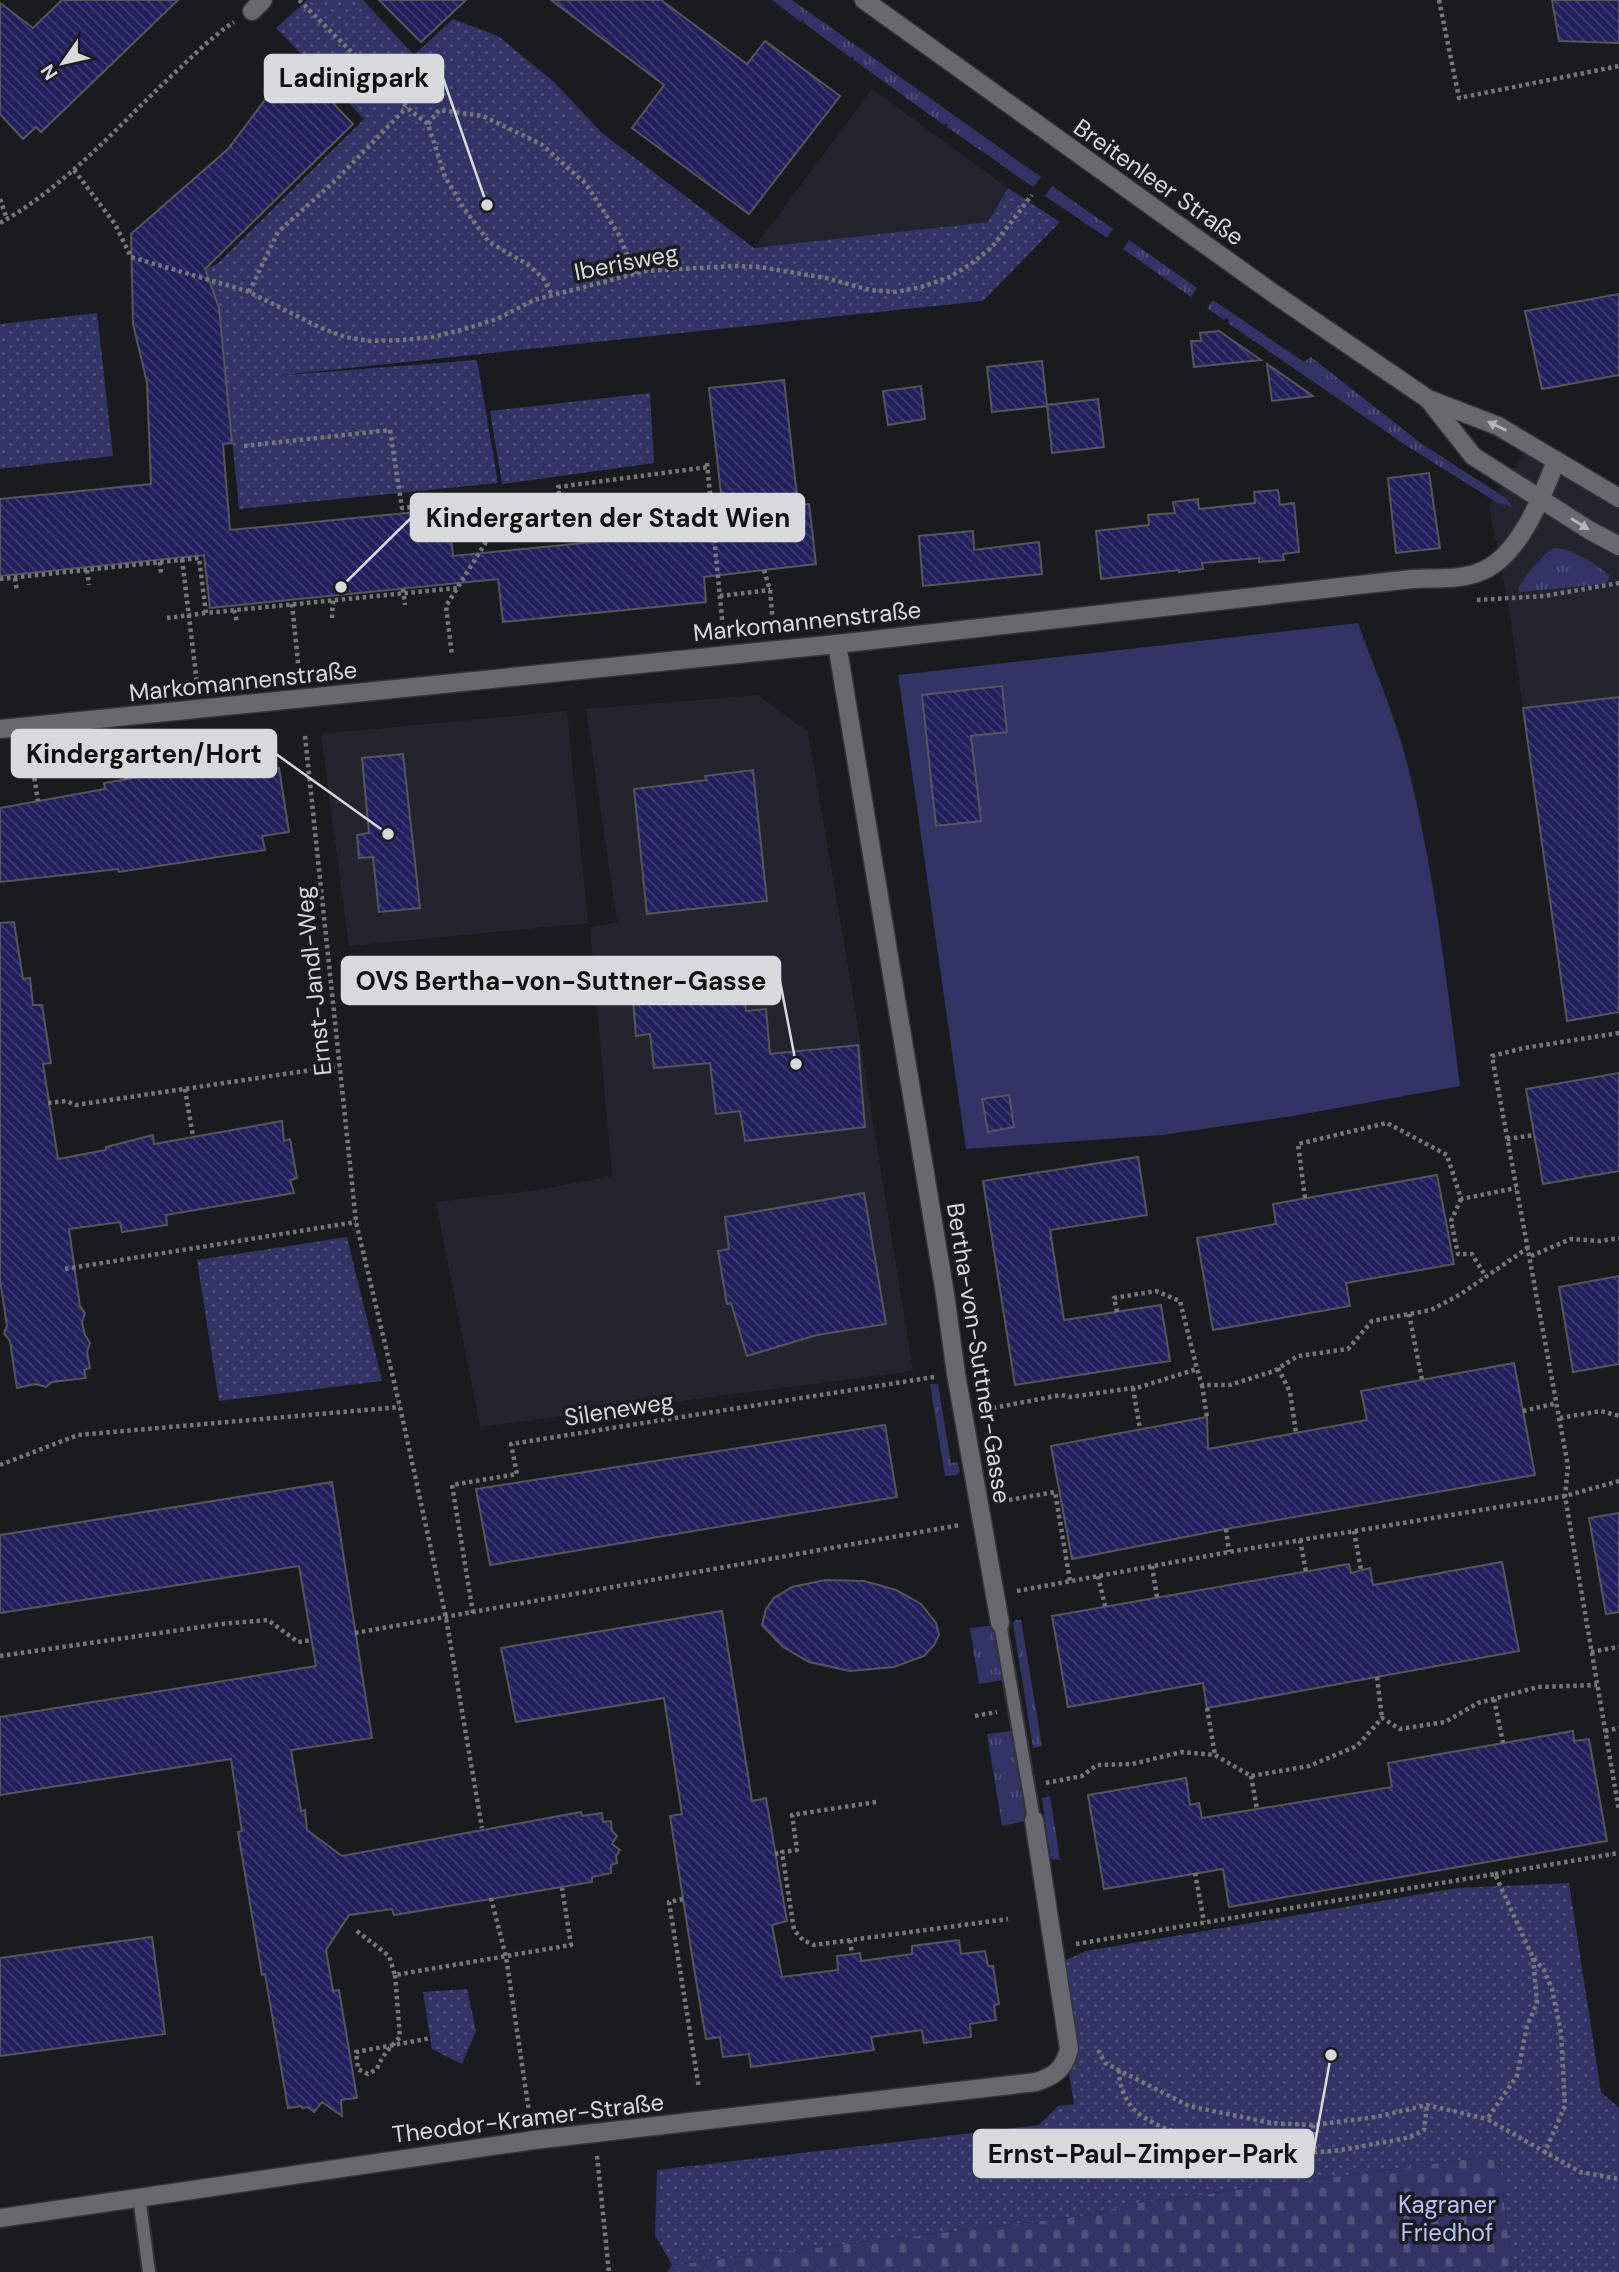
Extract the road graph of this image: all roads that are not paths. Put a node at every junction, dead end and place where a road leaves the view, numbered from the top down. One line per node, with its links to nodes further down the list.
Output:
1 (864, 0): 2 (street, Breitenleer Straße)
2 (1428, 399): 3 (street, Breitenleer Straße, one-way to 2); 5 (street, Breitenleer Straße)
3 (1556, 461): 4 (street, Breitenleer Straße); 5 (street, Markomannenstraße)
4 (1619, 498)
5 (1541, 500): 6 (street, Breitenleer Straße, one-way to 6); 7 (street, Markomannenstraße)
6 (1619, 546)
7 (837, 644): 8 (street, Markomannenstraße); 9 (street, Bertha-von-Suttner-Gasse)
8 (0, 729)
9 (1000, 1623): 10 (lane, Bertha-von-Suttner-Gasse)
10 (1034, 1820): 11 (street, Bertha-von-Suttner-Gasse)
11 (1061, 2069): 12 (street, Theodor-Kramer-Straße)
12 (139, 2196): 13 (street, Theodor-Kramer-Straße); 14 (lane)
13 (0, 2218)
14 (149, 2272)

